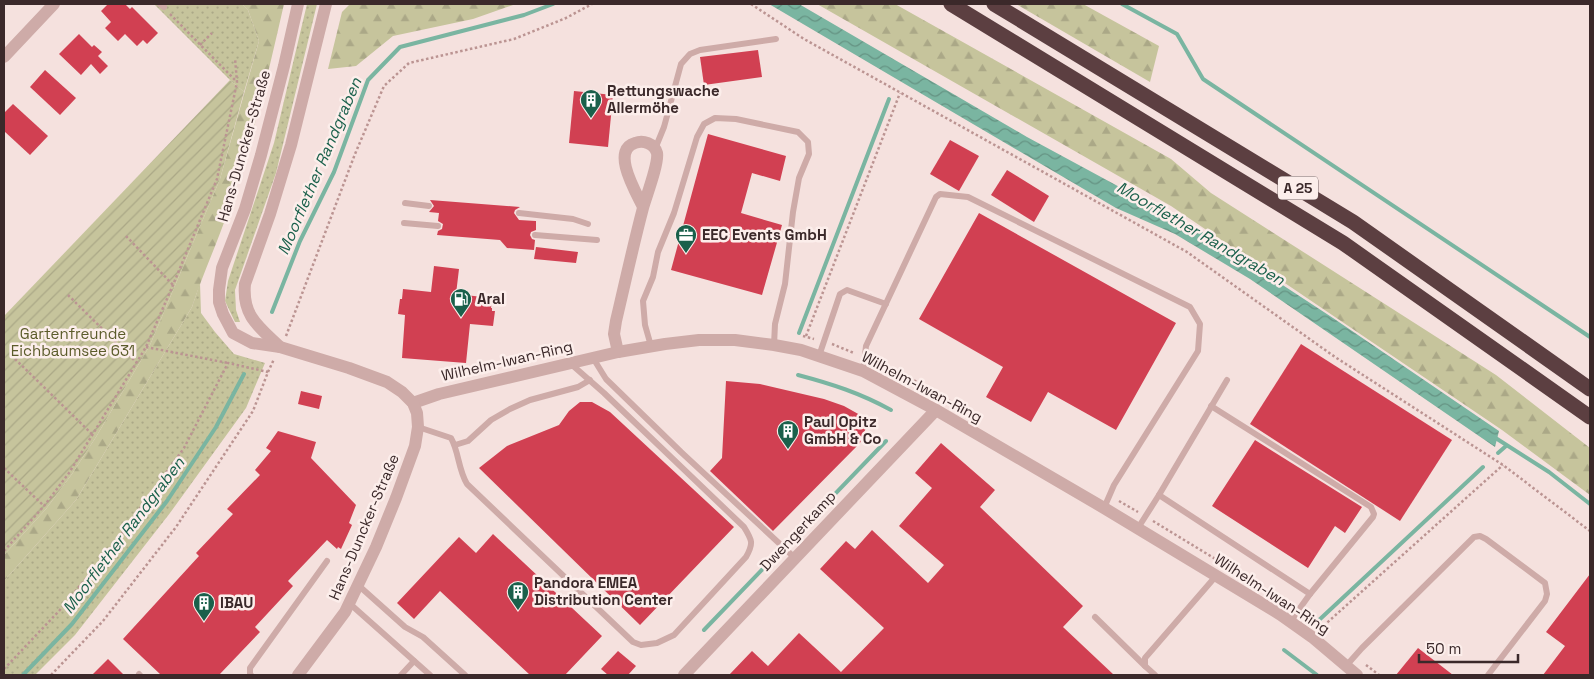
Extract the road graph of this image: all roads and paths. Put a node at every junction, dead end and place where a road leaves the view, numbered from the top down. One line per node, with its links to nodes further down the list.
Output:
1 (54, 4): 12 (street)
2 (298, 4): 33 (street, Hans-Duncker-Straße)
3 (326, 4): 33 (street, Hans-Duncker-Straße)
4 (592, 4): 33 (path)
5 (751, 4): 15 (path)
6 (951, 4): 50 (highway, A 25)
7 (994, 4): 46 (highway, A 25)
8 (162, 6): 11 (path)
9 (212, 33): 11 (path)
10 (776, 39): 16 (lane)
11 (200, 45): 14 (path)
12 (4, 57)
13 (235, 58): 14 (path)
14 (237, 82): 27 (path)
15 (900, 93): 34 (path); 54 (path)
16 (655, 149): 19 (street); 19 (street)
17 (405, 203): 18 (lane)
18 (430, 206)
19 (643, 207): 35 (street)
20 (519, 213): 22 (lane)
21 (404, 223): 23 (lane)
22 (588, 224)
23 (438, 226)
24 (535, 235): 26 (lane)
25 (126, 236): 27 (path)
26 (597, 240)
27 (173, 286): 32 (path)
28 (68, 295): 39 (path)
29 (886, 304): 36 (lane); 42 (lane); 58 (lane)
30 (774, 345): 31 (street, Wilhelm-Iwan-Ring); 31 (lane); 34 (street, Wilhelm-Iwan-Ring)
31 (651, 346): 35 (street, Wilhelm-Iwan-Ring)
32 (146, 347): 39 (path); 40 (path)
33 (280, 347): 43 (path); 47 (street, Hans-Duncker-Straße)
34 (801, 350): 36 (street, Wilhelm-Iwan-Ring)
35 (618, 352): 37 (street, Wilhelm-Iwan-Ring)
36 (818, 356): 42 (street, Wilhelm-Iwan-Ring)
37 (593, 358): 41 (street, Wilhelm-Iwan-Ring); 62 (lane)
38 (14, 359): 52 (path)
39 (137, 363): 52 (path)
40 (228, 363): 43 (path); 74 (path)
41 (571, 363): 44 (lane); 47 (street, Wilhelm-Iwan-Ring)
42 (862, 371): 49 (street, Wilhelm-Iwan-Ring)
43 (268, 372): 75 (path)
44 (590, 380): 53 (lane); 53 (lane)
45 (1227, 380): 48 (lane)
46 (1590, 389)
47 (413, 403): 51 (street, Hans-Duncker-Straße)
48 (1211, 406): 56 (lane); 66 (lane)
49 (936, 410): 58 (street, Wilhelm-Iwan-Ring); 62 (street, Dwengerkamp)
50 (1590, 417)
51 (418, 427): 53 (lane); 65 (street, Hans-Duncker-Straße)
52 (93, 435): 57 (path)
53 (455, 445)
54 (1502, 465): 60 (path); 70 (path)
55 (4, 468): 57 (path)
56 (1159, 496): 59 (lane); 66 (lane)
57 (44, 506): 61 (path)
58 (1104, 508): 59 (street, Wilhelm-Iwan-Ring)
59 (1138, 528): 64 (street, Wilhelm-Iwan-Ring)
60 (1590, 531)
61 (4, 551)
62 (791, 555): 81 (street, Dwengerkamp)
63 (327, 560): 76 (lane)
64 (1216, 576): 69 (street, Wilhelm-Iwan-Ring); 72 (lane)
65 (358, 585): 67 (street, Hans-Duncker-Straße); 80 (lane)
66 (1310, 594): 69 (lane)
67 (349, 603): 71 (lane); 77 (street, Hans-Duncker-Straße)
68 (1095, 617): 72 (lane)
69 (1290, 622): 70 (street, Wilhelm-Iwan-Ring)
70 (1312, 636): 73 (street, Wilhelm-Iwan-Ring)
71 (414, 661): 78 (lane); 79 (lane)
72 (1145, 666): 82 (lane)
73 (1346, 666): 83 (street, Wilhelm-Iwan-Ring); 84 (lane)
74 (4, 669)
75 (51, 675)
76 (251, 675)
77 (298, 675)
78 (401, 675)
79 (430, 675)
80 (465, 675)
81 (684, 675)
82 (1155, 675)
83 (1357, 675)
84 (1488, 675)

